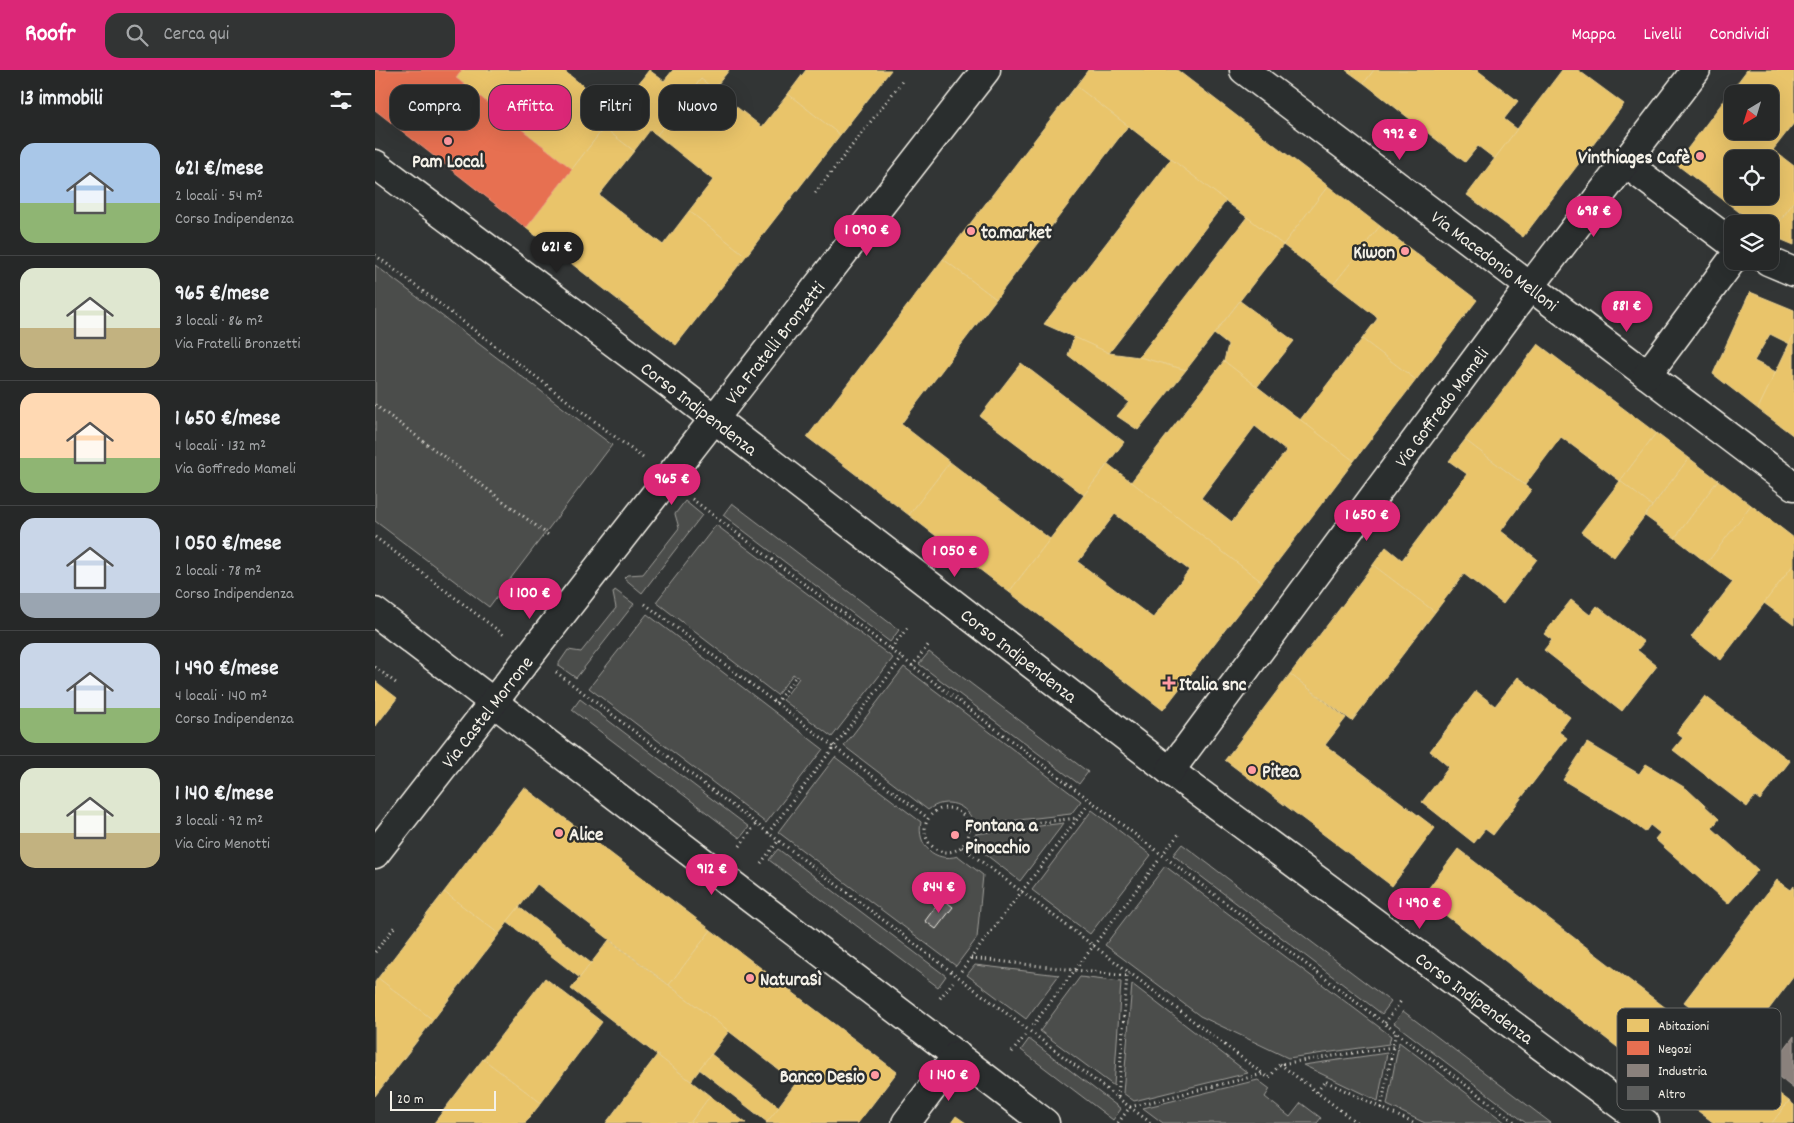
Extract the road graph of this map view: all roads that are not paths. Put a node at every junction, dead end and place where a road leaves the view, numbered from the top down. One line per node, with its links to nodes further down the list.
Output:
1 (986, 70): 12 (street, Via Fratelli Bronzetti)
2 (1244, 70): 10 (street, Via Macedonio Melloni)
3 (1696, 70): 4 (street, Via Goffredo Mameli)
4 (1625, 163): 6 (street); 10 (street, Via Goffredo Mameli)
5 (375, 164): 12 (street, Corso Indipendenza)
6 (1724, 237)
7 (1779, 266): 9 (street)
8 (1725, 270): 11 (street)
9 (1794, 272)
10 (1530, 286): 11 (street, Via Macedonio Melloni); 17 (street, Via Goffredo Mameli)
11 (1647, 374): 13 (street, Via Macedonio Melloni)
12 (713, 418): 14 (street, Via Fratelli Bronzetti); 17 (street, Corso Indipendenza)
13 (1794, 486)
14 (598, 567): 16 (street, Via Castel Morrone)
15 (375, 612): 16 (street)
16 (493, 702): 18 (street, Via Castel Morrone); 19 (street)
17 (1170, 771): 20 (street, Corso Indipendenza)
18 (375, 854)
19 (957, 1055): 22 (street); 23 (street)
20 (1617, 1102)
21 (1627, 1110): 24 (street, Corso Indipendenza)
22 (906, 1123)
23 (1045, 1123)
24 (1645, 1123)

